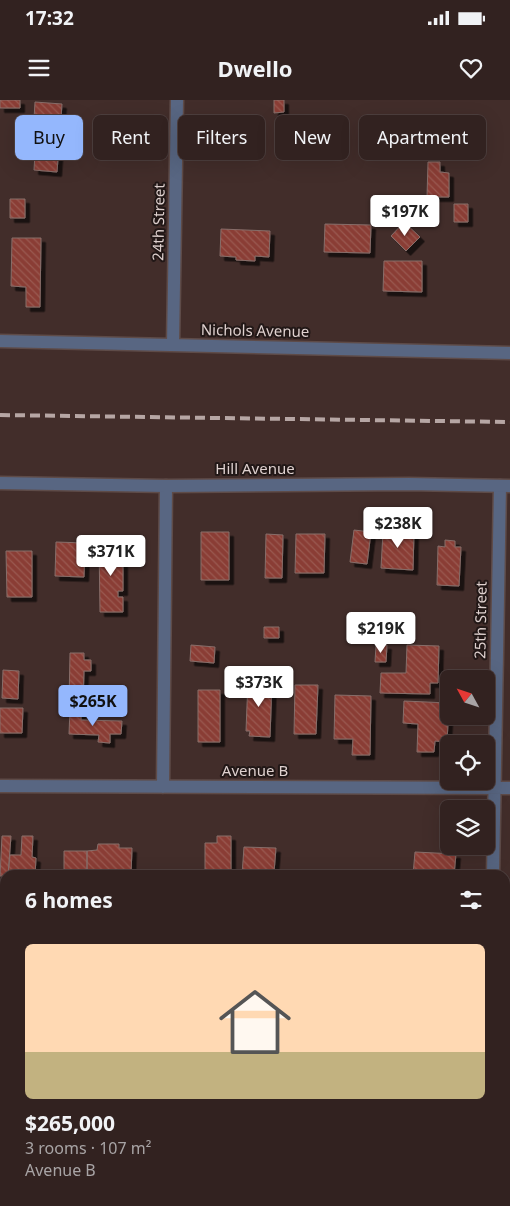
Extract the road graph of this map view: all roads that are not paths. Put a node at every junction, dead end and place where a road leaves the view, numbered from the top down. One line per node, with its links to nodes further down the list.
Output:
1 (177, 100): 3 (street, 24th Street)
2 (0, 342): 3 (street, Nichols Avenue)
3 (173, 345): 4 (street, Nichols Avenue)
4 (510, 353)
5 (0, 483): 6 (street, Hill Avenue)
6 (166, 486): 7 (street, Hill Avenue); 9 (street)
7 (505, 486): 11 (street, 25th Street)
8 (0, 786): 9 (street, Avenue B)
9 (162, 787): 10 (street, Avenue B)
10 (440, 788)
11 (495, 788): 12 (street, Avenue B)
12 (510, 788)
13 (495, 790): 14 (street, 25th Street)
14 (493, 870)

